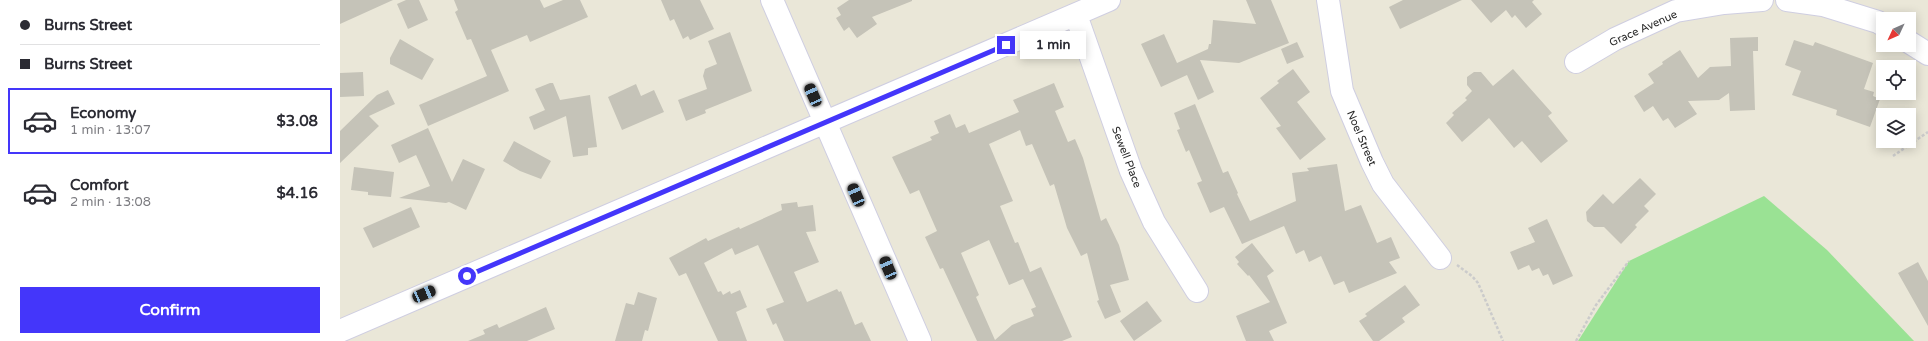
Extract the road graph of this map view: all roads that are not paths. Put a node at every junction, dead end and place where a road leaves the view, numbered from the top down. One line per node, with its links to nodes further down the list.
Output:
1 (772, 0): 11 (street)
2 (1109, 0): 6 (street)
3 (1328, 0): 12 (street, Noel Street)
4 (1762, 0): 10 (street, Grace Avenue)
5 (1787, 0): 7 (street)
6 (1076, 15): 11 (street); 13 (street, Sewell Place)
7 (1876, 21)
8 (1916, 46): 9 (street)
9 (1928, 54)
10 (1576, 62)
11 (825, 122): 14 (street); 17 (street)
12 (1440, 258)
13 (1197, 291)
14 (340, 331)
15 (340, 336): 16 (street)
16 (342, 341)
17 (920, 341)

